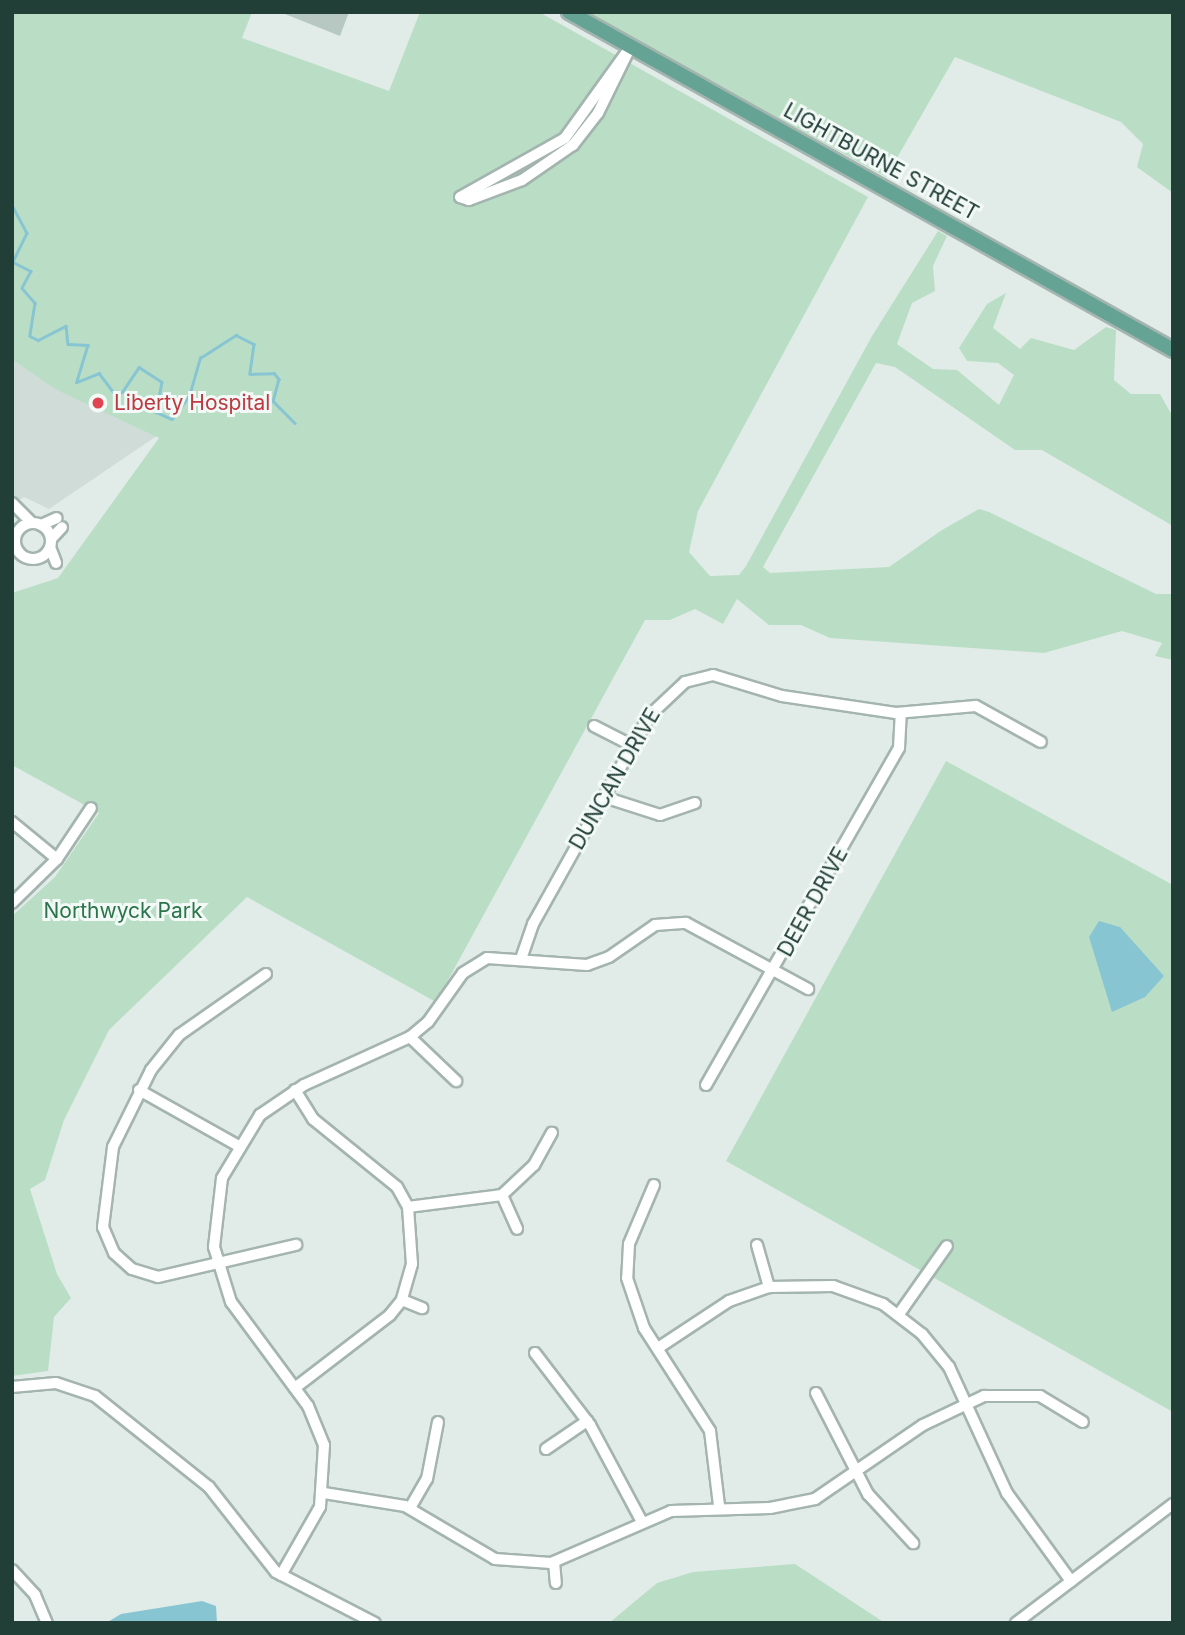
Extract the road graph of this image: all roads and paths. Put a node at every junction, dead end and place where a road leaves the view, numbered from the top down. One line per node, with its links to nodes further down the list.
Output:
1 (569, 12): 2 (main road, LIGHTBURNE STREET)
2 (631, 46): 3 (street); 4 (main road, LIGHTBURNE STREET)
3 (569, 142): 3 (street)
4 (1173, 350)
5 (12, 503): 7 (street)
6 (12, 522): 8 (street)
7 (37, 524): 8 (street); 9 (street); 9 (street)
8 (15, 541): 10 (street)
9 (50, 543): 11 (street); 11 (street)
10 (23, 556): 11 (street); 12 (street)
11 (36, 558)
12 (12, 562)
13 (901, 713): 15 (street, DUNCAN DRIVE); 16 (street, DUNCAN DRIVE); 24 (street, DEER DRIVE)
14 (594, 726): 16 (street)
15 (1041, 742)
16 (633, 746): 17 (street, DUNCAN DRIVE)
17 (604, 797): 18 (street); 23 (street, DUNCAN DRIVE)
18 (695, 803)
19 (91, 808): 21 (street)
20 (12, 822): 21 (street)
21 (57, 859): 22 (street)
22 (12, 903)
23 (523, 956): 24 (street); 27 (street)
24 (775, 970): 26 (street); 29 (street, DEER DRIVE)
25 (266, 974): 30 (street)
26 (808, 989)
27 (410, 1037): 28 (street); 31 (street)
28 (456, 1081)
29 (706, 1085)
30 (139, 1090): 33 (street); 41 (street)
31 (295, 1090): 33 (street); 36 (street)
32 (552, 1133): 35 (street)
33 (237, 1145): 41 (street)
34 (654, 1185): 46 (street)
35 (502, 1195): 36 (street); 37 (street)
36 (408, 1207): 43 (street)
37 (517, 1229)
38 (296, 1245): 41 (street)
39 (757, 1245): 42 (street)
40 (947, 1247): 45 (street)
41 (217, 1266): 49 (street)
42 (769, 1287): 45 (street); 46 (street)
43 (402, 1300): 44 (street); 49 (street)
44 (422, 1308)
45 (899, 1314): 51 (street)
46 (658, 1348): 59 (street)
47 (536, 1353): 52 (street)
48 (12, 1387): 65 (street)
49 (296, 1388): 57 (street)
50 (816, 1393): 56 (street)
51 (966, 1404): 54 (street); 56 (street); 66 (street)
52 (587, 1421): 55 (street); 61 (street)
53 (438, 1422): 60 (street)
54 (1083, 1422)
55 (546, 1449)
56 (856, 1476): 59 (street); 62 (street)
57 (324, 1493): 60 (street); 65 (street)
58 (1173, 1504): 66 (street)
59 (719, 1506): 61 (street)
60 (410, 1508): 63 (street)
61 (641, 1520): 63 (street)
62 (914, 1543)
63 (554, 1562): 67 (street)
64 (12, 1570): 69 (street)
65 (281, 1575): 68 (street)
66 (1071, 1581): 72 (street)
67 (556, 1583)
68 (348, 1611): 70 (street); 71 (street)
69 (47, 1623)
70 (341, 1623)
71 (375, 1623)
72 (1016, 1623)

